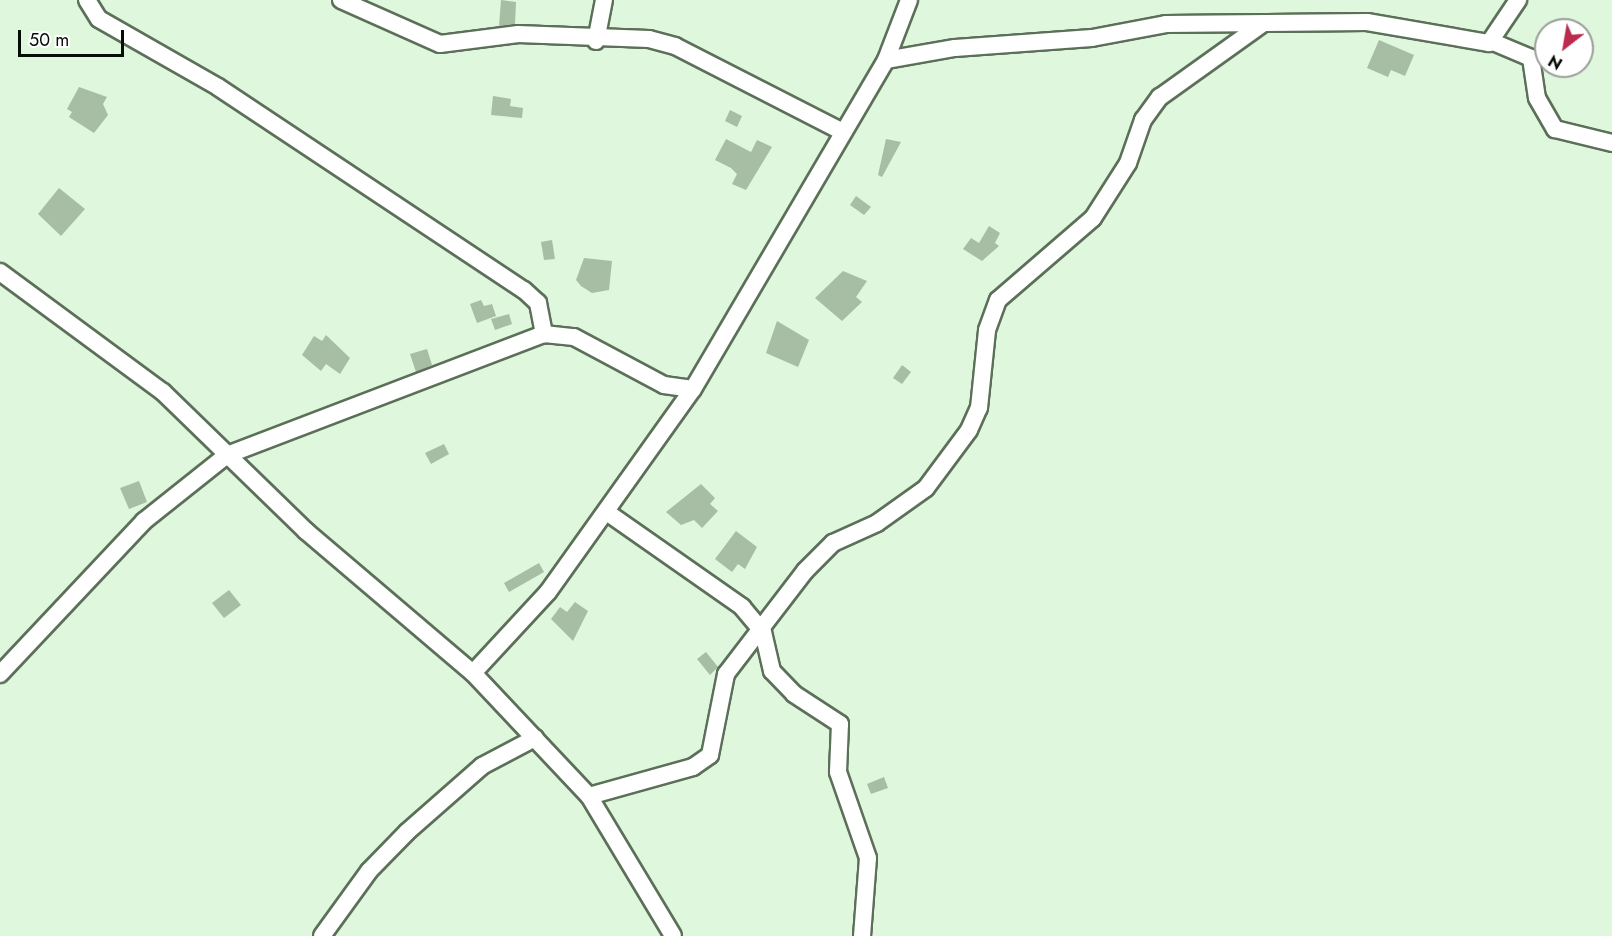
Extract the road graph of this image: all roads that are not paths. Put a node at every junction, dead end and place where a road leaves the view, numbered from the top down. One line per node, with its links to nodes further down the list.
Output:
1 (87, 0): 13 (street)
2 (341, 0): 7 (street)
3 (604, 0): 7 (street)
4 (909, 0): 9 (street)
5 (1518, 0): 8 (street)
6 (1261, 25): 8 (street); 9 (street); 17 (street)
7 (596, 41): 10 (street)
8 (1493, 42): 11 (street)
9 (886, 60): 10 (street)
10 (843, 132): 14 (street)
11 (1612, 143)
12 (0, 272): 15 (street)
13 (544, 334): 14 (street); 15 (street)
14 (693, 389): 16 (street)
15 (227, 455): 18 (street); 19 (street)
16 (608, 513): 17 (street); 18 (street)
17 (763, 632): 21 (street); 24 (street)
18 (473, 673): 20 (street)
19 (0, 674)
20 (535, 738): 21 (street); 22 (street)
21 (589, 796): 23 (street)
22 (322, 936)
23 (673, 936)
24 (862, 936)

